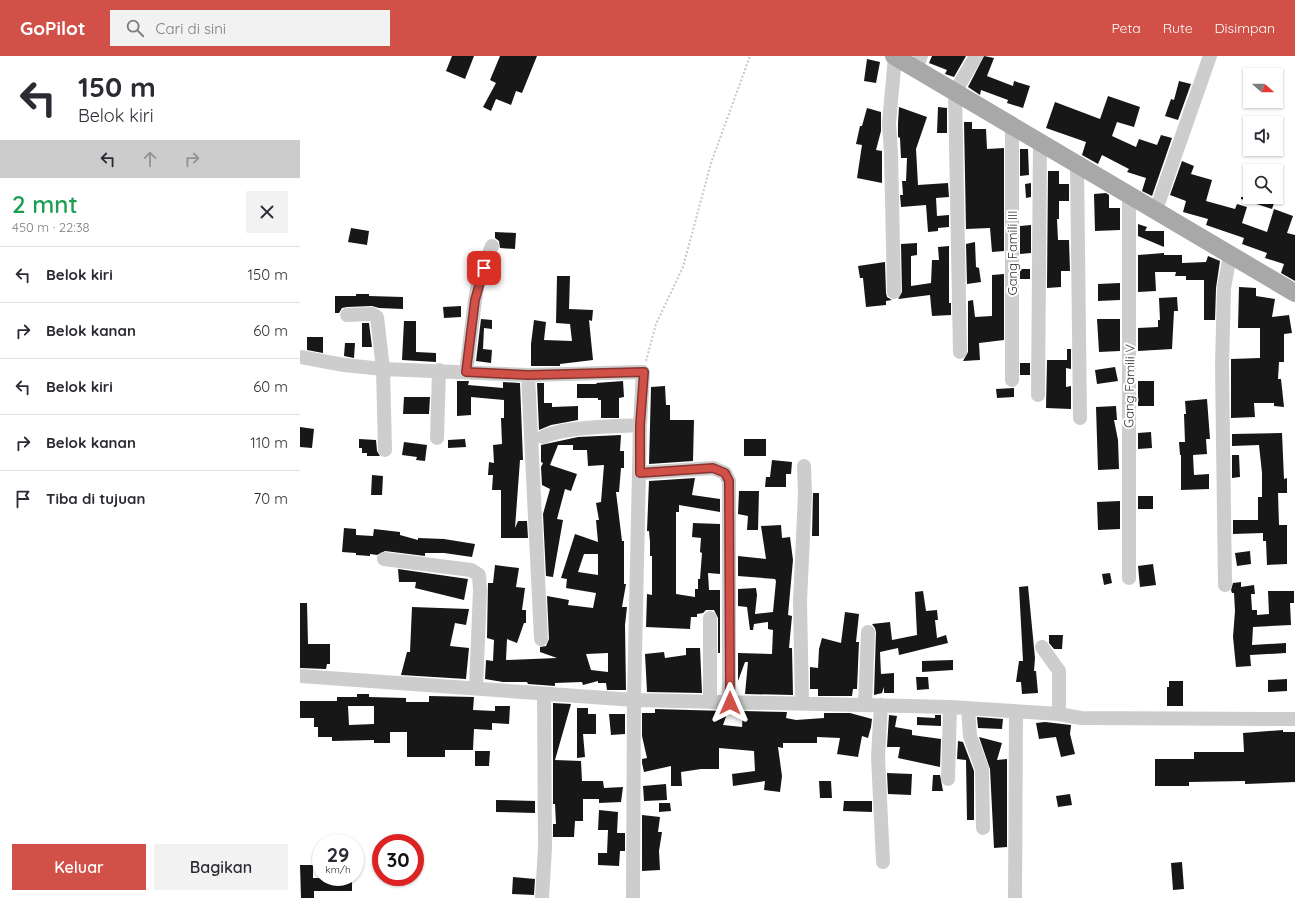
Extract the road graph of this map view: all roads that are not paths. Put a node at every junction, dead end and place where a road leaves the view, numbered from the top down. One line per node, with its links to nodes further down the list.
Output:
1 (894, 56): 4 (main road); 13 (street)
2 (976, 56): 5 (street)
3 (1210, 56): 10 (street)
4 (919, 62): 5 (main road)
5 (955, 92): 6 (main road); 16 (street)
6 (1012, 126): 7 (main road); 22 (street, Gang Famili III)
7 (1040, 142): 8 (main road); 23 (street)
8 (1077, 164): 9 (main road); 24 (street)
9 (1129, 194): 10 (main road); 32 (street, Gang Famili V)
10 (1156, 210): 12 (main road)
11 (492, 246): 20 (street)
12 (1230, 255): 14 (main road); 33 (street)
13 (894, 292)
14 (1295, 293)
15 (347, 315): 18 (street)
16 (960, 352)
17 (300, 357): 18 (street)
18 (383, 369): 19 (street); 28 (street)
19 (439, 370): 20 (street); 27 (street)
20 (466, 372): 21 (street)
21 (528, 375): 25 (street); 36 (street)
22 (1012, 380)
23 (1038, 396)
24 (1080, 418)
25 (640, 425): 26 (street); 30 (street)
26 (543, 437)
27 (437, 438)
28 (385, 450)
29 (804, 466): 43 (street)
30 (640, 473): 41 (street); 44 (street)
31 (384, 559): 39 (street)
32 (1129, 578)
33 (1225, 585)
34 (710, 618): 42 (street)
35 (868, 632): 45 (street)
36 (541, 639)
37 (1042, 647): 50 (street)
38 (300, 676): 39 (street)
39 (476, 688): 40 (street)
40 (544, 694): 41 (street); 55 (street)
41 (634, 700): 42 (street); 56 (street)
42 (710, 702): 44 (street)
43 (802, 702): 44 (street); 45 (street)
44 (730, 703)
45 (865, 704): 46 (street)
46 (881, 705): 47 (street); 54 (street)
47 (950, 707): 48 (street); 52 (street)
48 (968, 708): 49 (street); 53 (street)
49 (1016, 712): 50 (street); 57 (street)
50 (1059, 714): 51 (street)
51 (1295, 719)
52 (948, 779)
53 (983, 828)
54 (883, 862)
55 (542, 898)
56 (633, 898)
57 (1015, 898)

